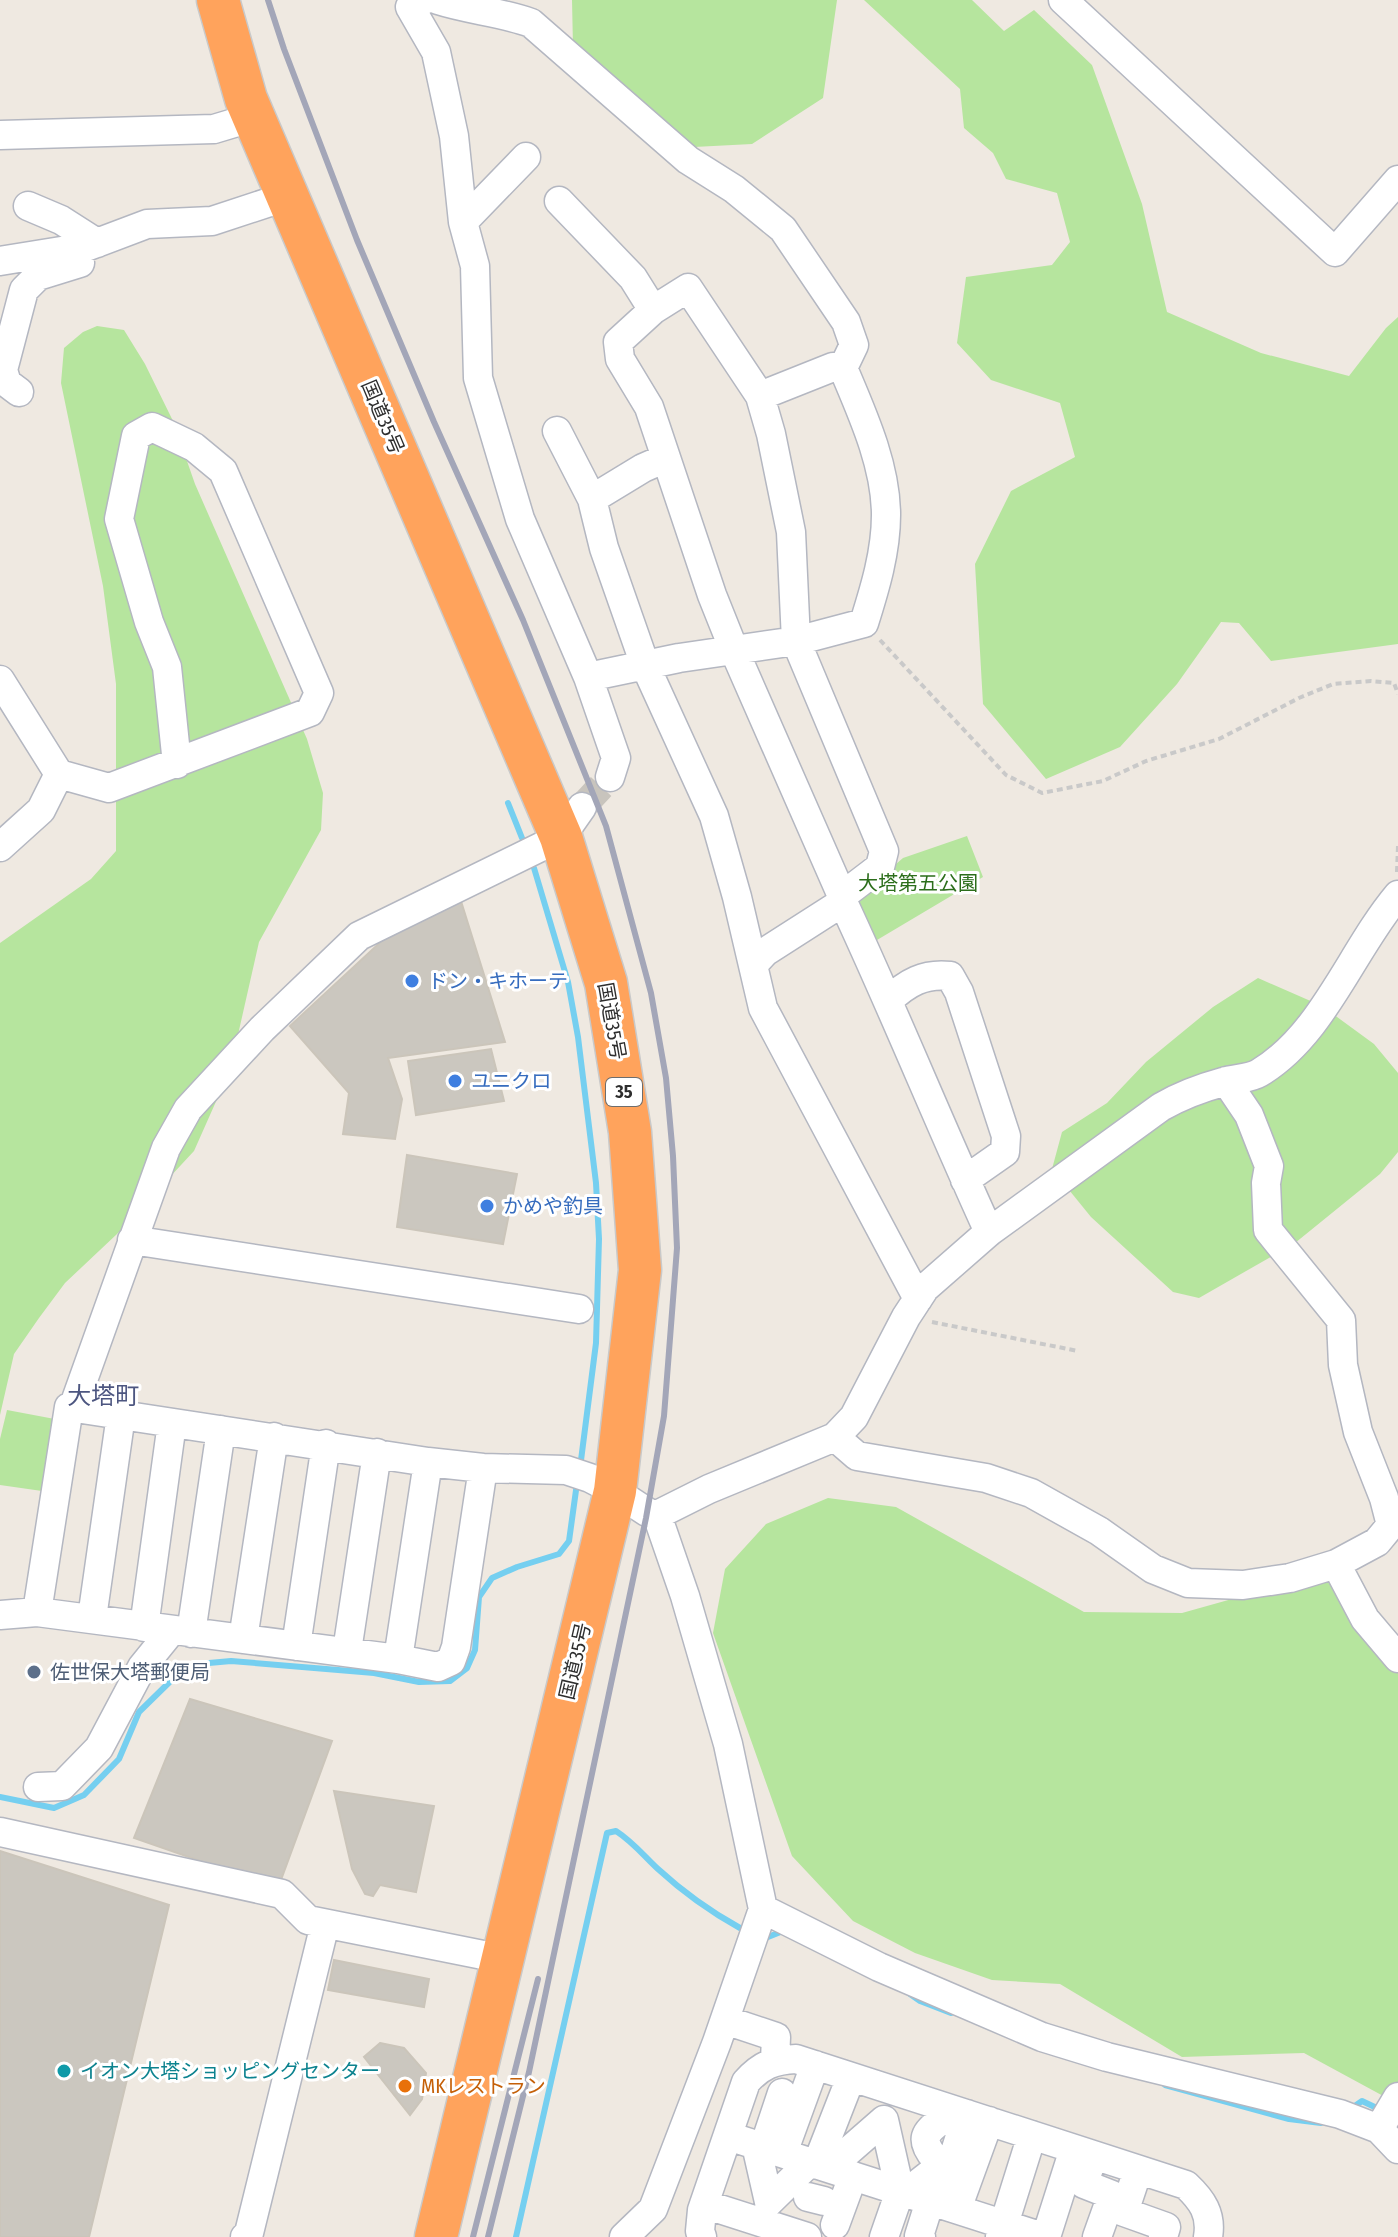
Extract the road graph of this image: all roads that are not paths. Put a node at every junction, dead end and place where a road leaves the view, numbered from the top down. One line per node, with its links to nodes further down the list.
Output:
1 (218, 0): 5 (highway, 国道35号 / 35)
2 (438, 0): 17 (street)
3 (1063, 0): 8 (street)
4 (413, 2): 12 (street)
5 (254, 117): 6 (street); 9 (highway, 国道35号 / 35)
6 (0, 135)
7 (526, 157): 12 (street)
8 (1398, 180)
9 (288, 196): 13 (street); 31 (highway, 国道35号 / 35)
10 (559, 201): 16 (street)
11 (28, 206): 14 (street)
12 (463, 222): 26 (street)
13 (162, 223): 14 (street); 18 (street)
14 (97, 243): 15 (street)
15 (0, 261)
16 (653, 310): 19 (street); 21 (street)
17 (843, 368): 19 (street); 23 (street)
18 (19, 392)
19 (760, 396): 23 (street)
20 (557, 431): 22 (street)
21 (666, 458): 22 (street); 24 (street)
22 (592, 499): 25 (street)
23 (796, 641): 24 (street); 34 (street)
24 (734, 650): 25 (street); 34 (street)
25 (645, 665): 26 (street); 35 (street)
26 (588, 677): 30 (street)
27 (0, 680): 29 (street)
28 (177, 764): 28 (street); 29 (street)
29 (59, 774): 32 (street)
30 (610, 777)
31 (572, 822): 40 (street); 53 (highway, 国道35号 / 35)
32 (0, 847)
33 (1398, 895): 37 (street)
34 (842, 899): 35 (street); 36 (street)
35 (753, 965): 41 (street)
36 (889, 1000): 38 (street); 38 (street)
37 (1226, 1081): 39 (street); 55 (street)
38 (965, 1180): 39 (street)
39 (989, 1232): 41 (street)
40 (132, 1240): 42 (street); 43 (street)
41 (912, 1308): 48 (street)
42 (579, 1309)
43 (73, 1408): 44 (street); 56 (street)
44 (121, 1415): 45 (street); 58 (street)
45 (172, 1423): 46 (street); 59 (street)
46 (221, 1430): 47 (street); 59 (street)
47 (274, 1437): 49 (street); 60 (street)
48 (835, 1437): 54 (street); 55 (street)
49 (326, 1444): 50 (street); 61 (street)
50 (377, 1453): 51 (street); 62 (street)
51 (428, 1462): 52 (street); 64 (street)
52 (483, 1468): 53 (street); 64 (street)
53 (591, 1480): 54 (street); 69 (highway, 国道35号 / 35)
54 (657, 1515): 67 (street)
55 (1336, 1564): 63 (street)
56 (37, 1612): 57 (street); 58 (street)
57 (0, 1615)
58 (92, 1618): 59 (street)
59 (169, 1630): 60 (street); 65 (street)
60 (243, 1639): 61 (street)
61 (296, 1646): 62 (street)
62 (347, 1651): 64 (street)
63 (1398, 1658)
64 (398, 1659)
65 (38, 1787)
66 (0, 1832): 68 (street)
67 (763, 1909): 70 (street); 80 (street)
68 (325, 1924): 69 (street); 90 (street)
69 (503, 1959): 91 (highway, 国道35号 / 35)
70 (725, 2020): 71 (street); 92 (street)
71 (775, 2060): 72 (street); 79 (street)
72 (815, 2065): 73 (street); 75 (street)
73 (851, 2077): 76 (street); 77 (street)
74 (1398, 2097): 80 (street)
75 (779, 2104): 77 (street); 81 (street)
76 (970, 2115): 78 (street); 85 (street); 85 (street)
77 (833, 2125): 83 (street)
78 (1032, 2135): 82 (street); 89 (street)
79 (728, 2136): 81 (street); 86 (street)
80 (1389, 2139)
81 (768, 2148): 83 (street); 83 (street)
82 (1084, 2152): 84 (street); 96 (street); 97 (street)
83 (829, 2168): 85 (street); 85 (street); 87 (street)
84 (1138, 2170): 98 (street); 99 (street)
85 (926, 2199): 89 (street); 94 (street); 95 (street)
86 (704, 2204): 88 (street); 93 (street)
87 (828, 2214): 88 (street)
88 (770, 2231)
89 (1002, 2231): 96 (street)
90 (245, 2237)
91 (436, 2237)
92 (624, 2237)
93 (702, 2237)
94 (884, 2237)
95 (921, 2237)
96 (1045, 2237)
97 (1097, 2237)
98 (1163, 2237)
99 (1208, 2237)

